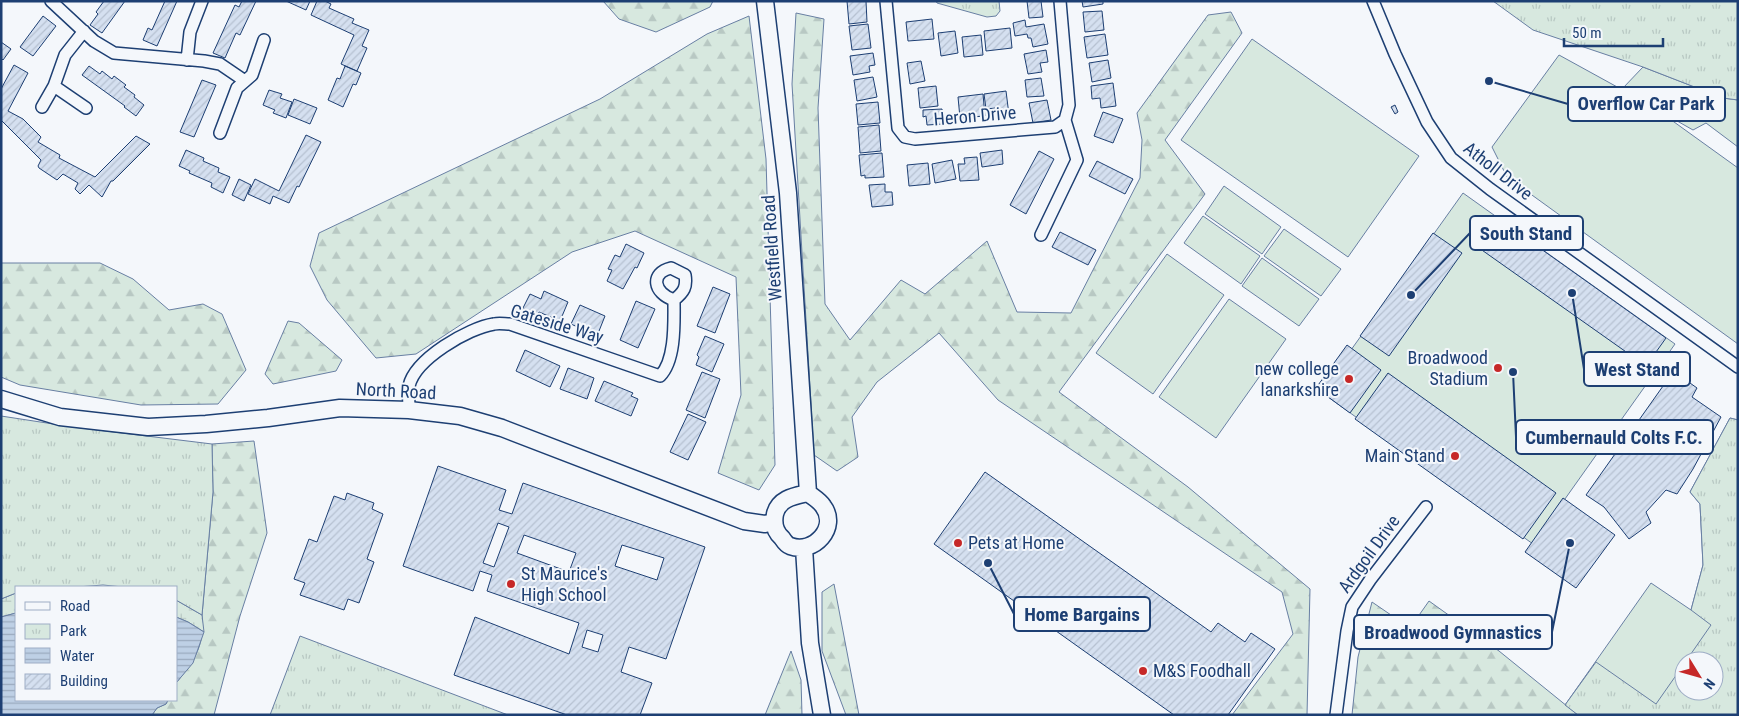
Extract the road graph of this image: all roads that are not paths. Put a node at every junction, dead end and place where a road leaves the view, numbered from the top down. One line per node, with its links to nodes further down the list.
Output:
1 (52, 1): 7 (street)
2 (202, 1): 9 (street)
3 (765, 1): 21 (main road, Westfield Road)
4 (886, 1): 14 (street, Heron Drive)
5 (1060, 1): 14 (street)
6 (1373, 1): 18 (street, Atholl Drive)
7 (84, 31): 9 (street); 11 (street)
8 (264, 40): 10 (street)
9 (187, 60): 10 (street)
10 (245, 81): 15 (street)
11 (54, 86): 12 (street); 13 (street)
12 (42, 107)
13 (86, 108)
14 (1065, 120): 16 (street)
15 (220, 133)
16 (1041, 235)
17 (674, 300): 20 (street, Gateside Way)
18 (1738, 367)
19 (1, 399): 20 (main road, North Road)
20 (409, 410): 23 (main road, North Road)
21 (808, 493): 23 (main road); 24 (main road)
22 (1426, 506): 26 (street, Ardgoil Drive)
23 (774, 522): 24 (main road)
24 (804, 548): 25 (main road)
25 (822, 715)
26 (1336, 715)

